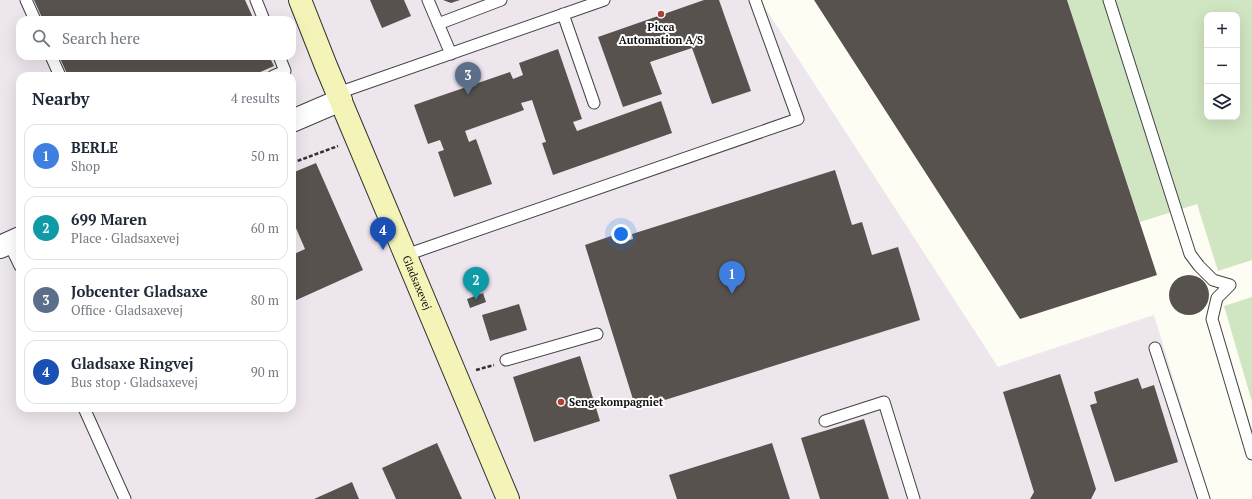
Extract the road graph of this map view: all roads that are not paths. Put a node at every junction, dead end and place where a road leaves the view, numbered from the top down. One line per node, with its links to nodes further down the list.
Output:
1 (26, 0): 10 (lane)
2 (256, 0): 11 (lane)
3 (300, 0): 18 (street, Gladsaxevej)
4 (428, 0): 12 (lane)
5 (501, 0): 12 (lane)
6 (604, 0): 9 (lane)
7 (755, 0): 22 (lane)
8 (1109, 0): 29 (lane)
9 (563, 14): 13 (lane); 19 (lane)
10 (33, 16)
11 (262, 16)
12 (438, 24): 13 (lane)
13 (451, 54): 18 (lane)
14 (53, 60): 16 (lane)
15 (281, 60): 17 (lane)
16 (58, 72)
17 (283, 72)
18 (339, 96): 20 (street); 22 (street, Gladsaxevej)
19 (594, 103)
20 (296, 119)
21 (6, 243): 23 (lane)
22 (406, 255): 31 (street, Gladsaxevej)
23 (16, 259)
24 (597, 334): 26 (lane)
25 (1155, 348): 33 (lane)
26 (506, 360)
27 (86, 412): 30 (lane)
28 (825, 421): 32 (lane)
29 (1252, 454)
30 (125, 499)
31 (508, 499)
32 (914, 499)
33 (1204, 499)

